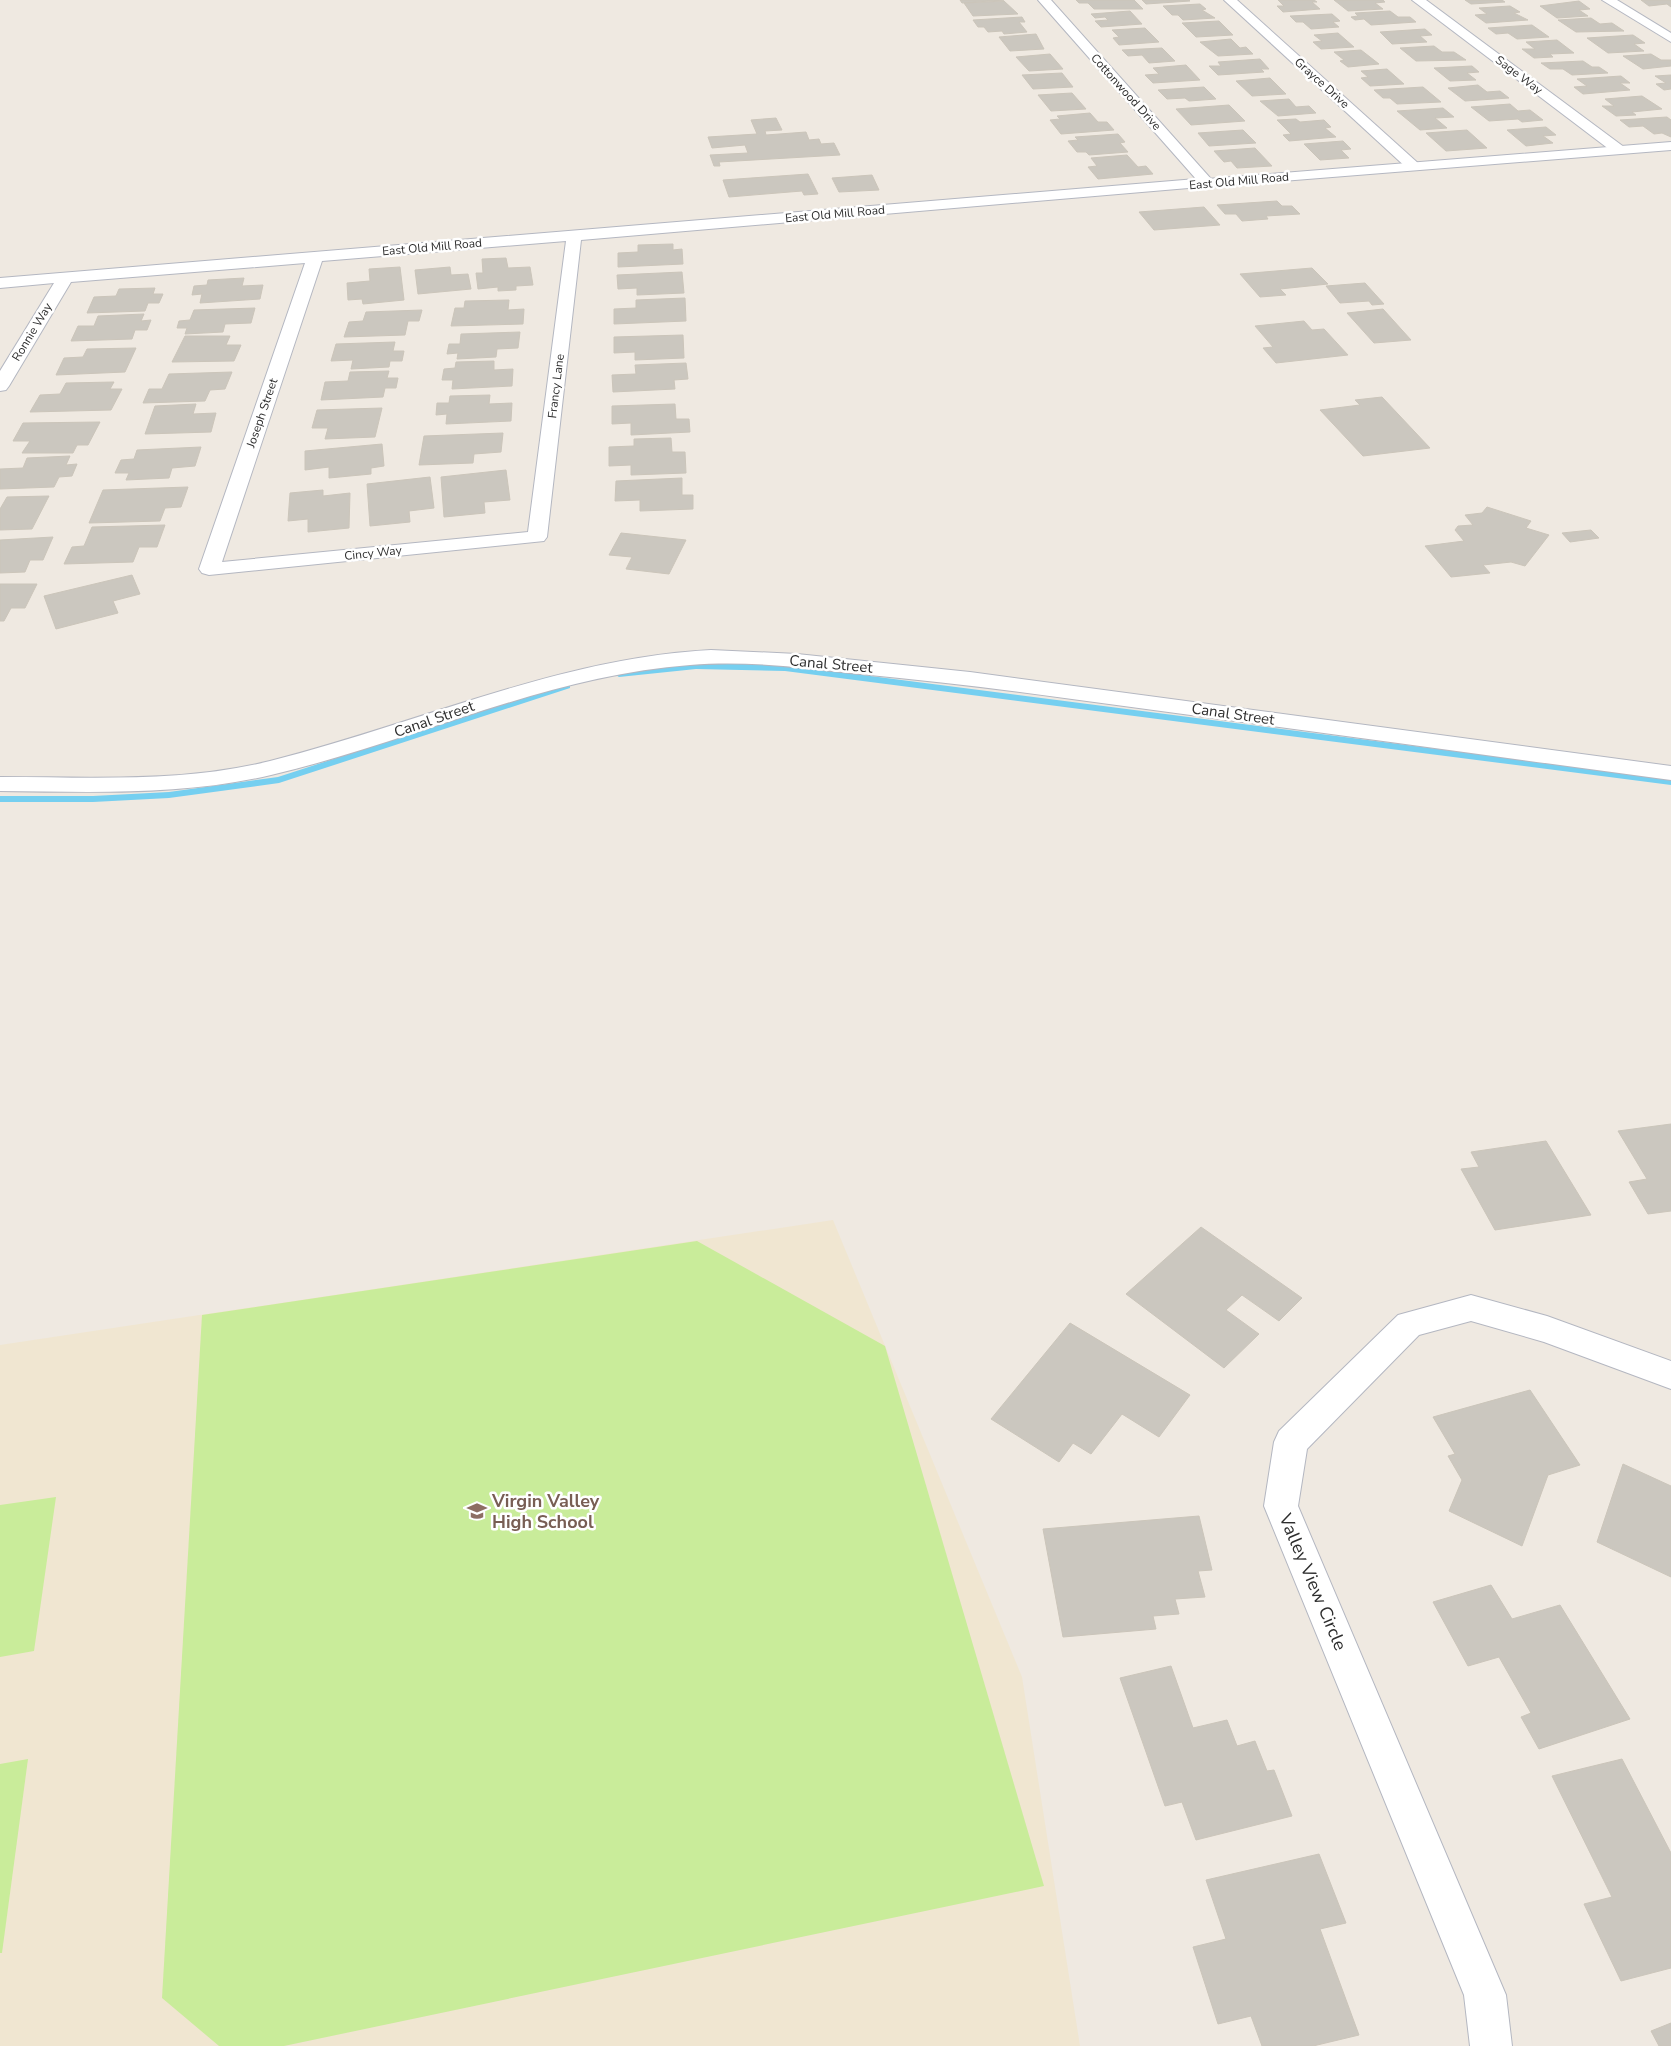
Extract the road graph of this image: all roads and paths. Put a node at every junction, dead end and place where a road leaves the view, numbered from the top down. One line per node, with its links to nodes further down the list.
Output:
1 (1044, 0): 11 (street, Cottonwood Drive)
2 (1230, 0): 10 (street, Grayce Drive)
3 (1418, 0): 9 (street, Sage Way)
4 (1608, 0): 6 (street)
5 (1671, 20): 6 (street)
6 (1643, 22): 7 (street)
7 (1671, 38)
8 (1671, 146): 9 (street, East Old Mill Road)
9 (1619, 150): 10 (street, East Old Mill Road)
10 (1414, 167): 11 (street, East Old Mill Road)
11 (1207, 183): 12 (street, East Old Mill Road)
12 (574, 236): 13 (street, East Old Mill Road); 17 (street, Francy Lane)
13 (315, 257): 14 (street, East Old Mill Road); 18 (street, Joseph Street)
14 (65, 278): 15 (street, East Old Mill Road); 16 (street, Ronnie Way)
15 (0, 283)
16 (0, 386)
17 (536, 537): 18 (street, Cincy Way)
18 (209, 569)
19 (1671, 773): 20 (street, Canal Street)
20 (0, 784)
21 (1671, 1375): 22 (street, Valley View Circle)
22 (1491, 2046)

